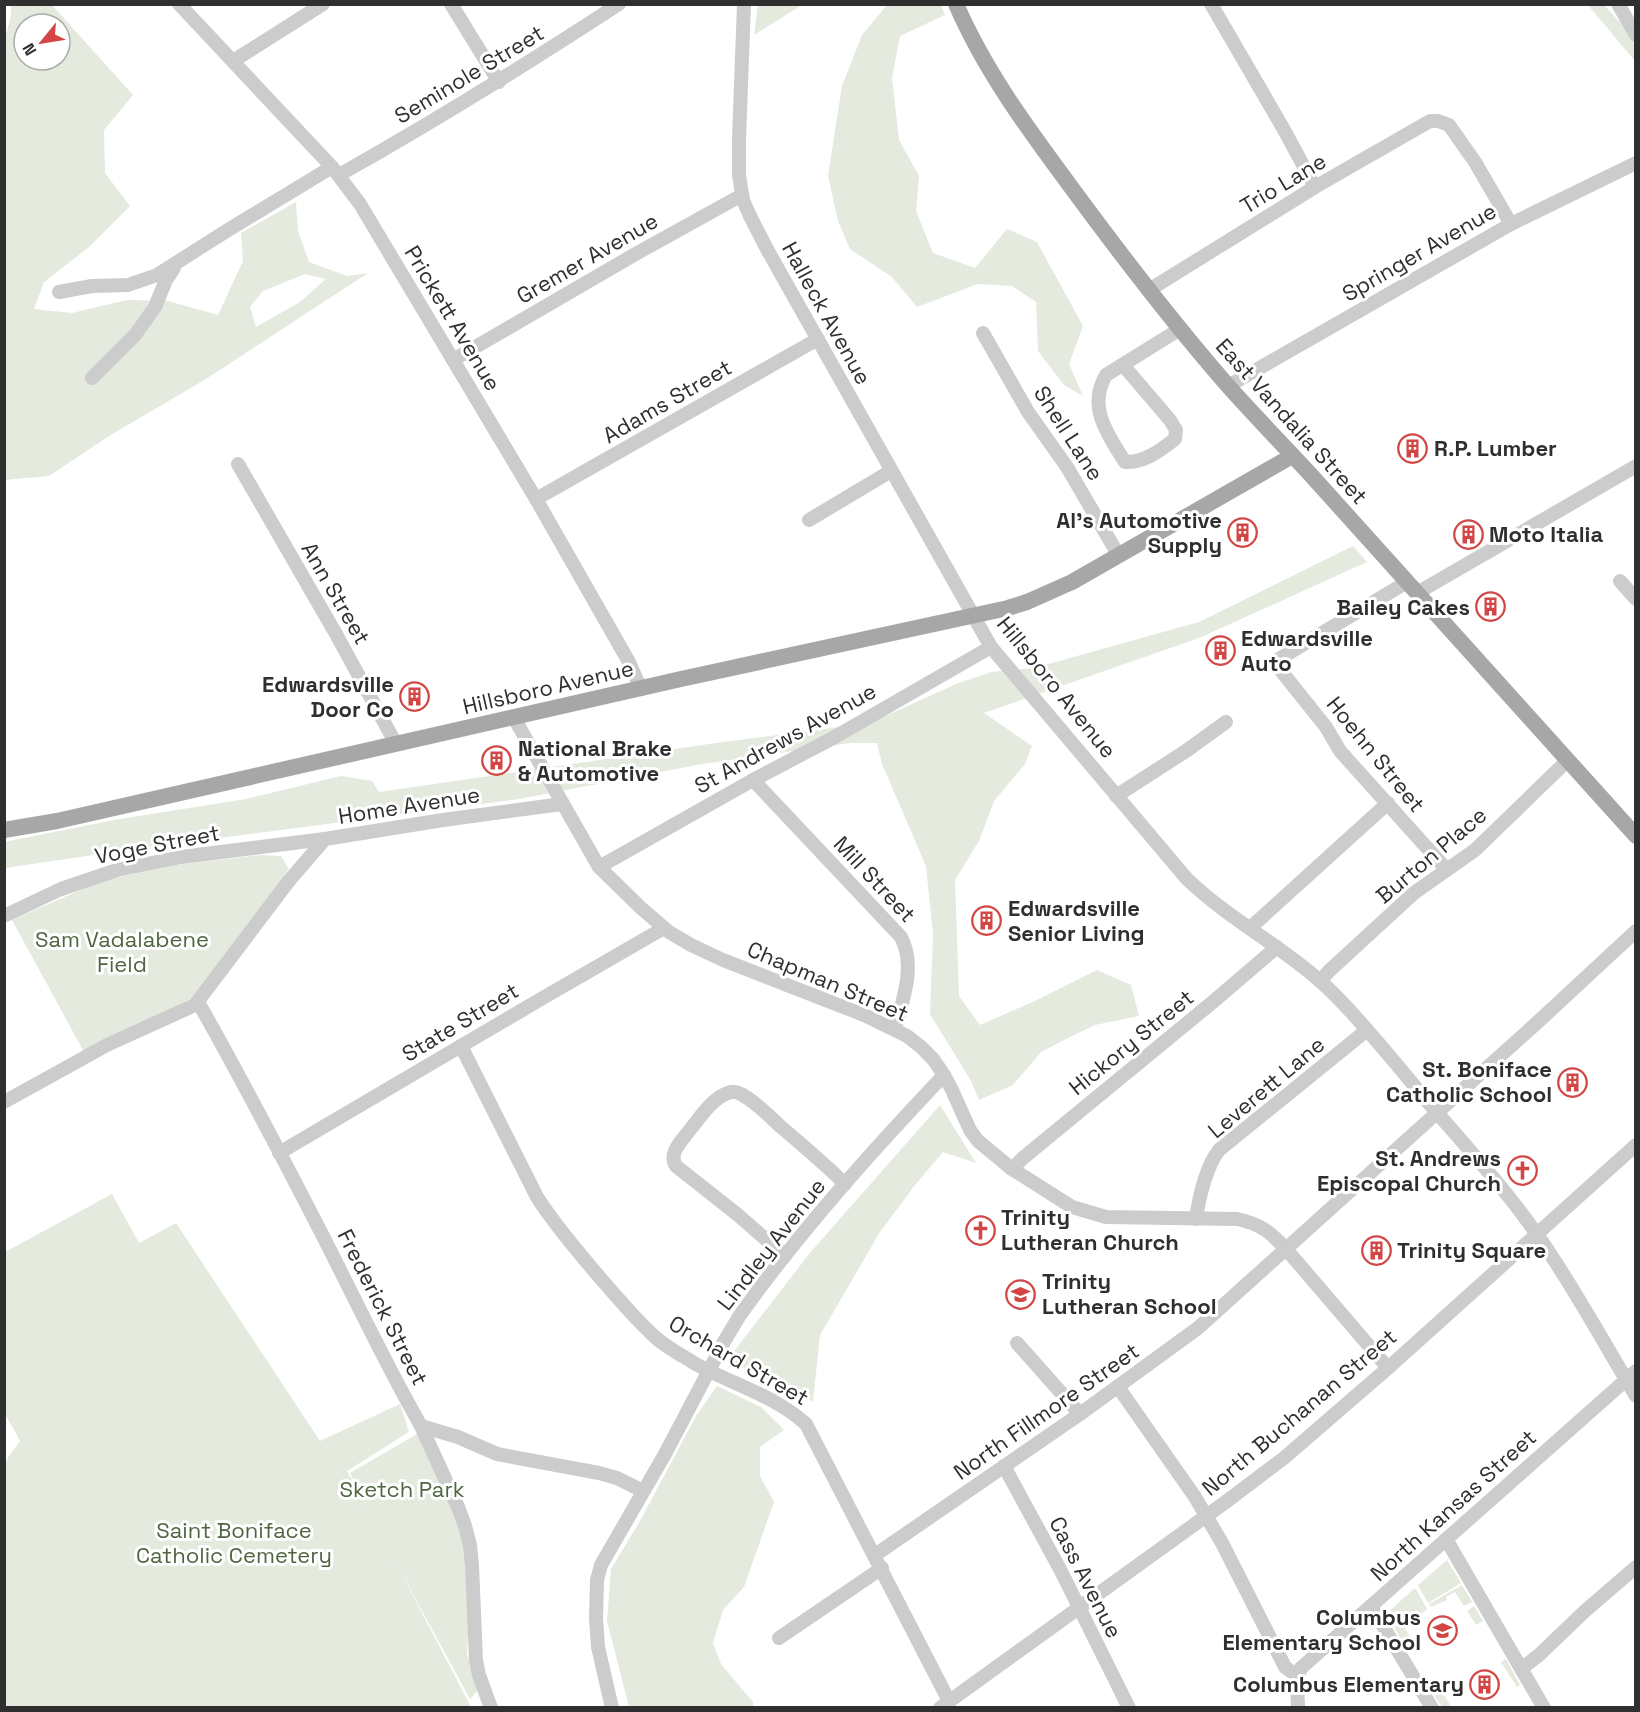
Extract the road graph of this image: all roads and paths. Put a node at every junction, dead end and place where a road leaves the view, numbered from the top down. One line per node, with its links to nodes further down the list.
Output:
1 (179, 4): 10 (street, Prickett Avenue)
2 (324, 4): 10 (street)
3 (451, 4): 11 (street)
4 (619, 4): 11 (street, Seminole Street)
5 (744, 4): 15 (street, Halleck Avenue)
6 (956, 4): 18 (main road, East Vandalia Street)
7 (1211, 4): 14 (street)
8 (1618, 4): 9 (street)
9 (1635, 35)
10 (233, 61): 13 (street, Prickett Avenue)
11 (500, 82): 13 (street, Seminole Street)
12 (1635, 164): 16 (street, Springer Avenue)
13 (336, 171): 17 (street, Seminole Street); 23 (street, Prickett Avenue)
14 (1315, 188): 16 (street, Trio Lane); 18 (street, Trio Lane)
15 (742, 195): 22 (street, Halleck Avenue); 23 (street, Gremer Avenue)
16 (1511, 224): 26 (street, Springer Avenue)
17 (179, 262): 19 (street, Seminole Street); 25 (street)
18 (1149, 290): 20 (main road, East Vandalia Street)
19 (59, 292)
20 (1180, 329): 24 (street); 26 (main road, East Vandalia Street)
21 (984, 333): 33 (street, Shell Lane)
22 (818, 339): 30 (street, Halleck Avenue); 31 (street, Adams Street)
23 (453, 360): 31 (street, Prickett Avenue)
24 (1123, 364): 24 (street)
25 (92, 378)
26 (1228, 386): 27 (main road, East Vandalia Street)
27 (1292, 456): 33 (main road); 35 (main road, East Vandalia Street)
28 (238, 464): 42 (street, Ann Street)
29 (1635, 466): 35 (street)
30 (891, 471): 32 (street); 37 (street, Halleck Avenue)
31 (536, 499): 39 (street, Prickett Avenue)
32 (808, 520)
33 (1119, 556): 37 (main road)
34 (1620, 582): 36 (street)
35 (1412, 588): 43 (main road, East Vandalia Street); 47 (street, Hoehn Street)
36 (1635, 599)
37 (975, 616): 38 (street, Hillsboro Avenue); 39 (main road, Hillsboro Avenue)
38 (991, 647): 44 (street, St Andrews Avenue); 45 (street, Hillsboro Avenue)
39 (641, 689): 40 (main road, Hillsboro Avenue)
40 (514, 718): 42 (main road, Hillsboro Avenue); 46 (street, Chapman Street)
41 (1226, 722): 45 (street)
42 (396, 744): 48 (main road, Hillsboro Avenue)
43 (1568, 760): 49 (main road, East Vandalia Street); 52 (street, Burton Place)
44 (753, 780): 51 (street, St Andrews Avenue); 60 (street, Mill Street)
45 (1116, 796): 55 (street, Hillsboro Avenue)
46 (562, 804): 50 (street, Home Avenue); 51 (street, Chapman Street)
47 (1388, 804): 52 (street, Hoehn Street); 55 (street)
48 (4, 830)
49 (1635, 836)
50 (325, 839): 53 (street, Voge Street); 59 (street, Home Avenue)
51 (599, 867): 54 (street, Chapman Street)
52 (1447, 870): 58 (street, Burton Place)
53 (4, 916)
54 (664, 928): 60 (street, Chapman Street); 62 (street, State Street)
55 (1250, 928): 57 (street, Hillsboro Avenue)
56 (1635, 931): 65 (street, North Fillmore Street)
57 (1277, 947): 58 (street, Hillsboro Avenue); 68 (street, Hickory Street)
58 (1320, 981): 61 (street, Hillsboro Avenue)
59 (198, 1002): 64 (street, Home Avenue); 67 (street, Frederick Street)
60 (895, 1029): 63 (street, Chapman Street)
61 (1367, 1030): 65 (street, Hillsboro Avenue); 70 (street, Leverett Lane)
62 (460, 1046): 67 (street, State Street); 76 (street, Orchard Street)
63 (944, 1076): 68 (street, Chapman Street); 69 (street, Lindley Avenue)
64 (4, 1102)
65 (1437, 1113): 71 (street, Hillsboro Avenue); 72 (street, North Fillmore Street)
66 (1635, 1145): 71 (street, North Buchanan Street)
67 (279, 1153): 81 (street, Frederick Street)
68 (1011, 1169): 70 (street, Chapman Street)
69 (845, 1185): 73 (street, Lindley Avenue); 73 (street)
70 (1196, 1219): 72 (street, Chapman Street)
71 (1537, 1234): 75 (street, North Buchanan Street); 77 (street, Hillsboro Avenue)
72 (1286, 1250): 75 (street, Chapman Street); 78 (street, North Fillmore Street)
73 (785, 1256): 76 (street, Lindley Avenue)
74 (1017, 1342): 80 (street)
75 (1388, 1368): 84 (street, North Buchanan Street)
76 (709, 1371): 83 (street, Lindley Avenue); 86 (street, Orchard Street)
77 (1631, 1376): 79 (street, Hillsboro Avenue); 85 (street, North Kansas Street)
78 (1118, 1387): 80 (street, North Fillmore Street); 84 (street)
79 (1635, 1396)
80 (1080, 1414): 82 (street, North Fillmore Street)
81 (421, 1426): 83 (street); 95 (street, Frederick Street)
82 (1004, 1466): 86 (street, North Fillmore Street); 90 (street, Cass Avenue)
83 (643, 1491): 96 (street, Lindley Avenue)
84 (1206, 1516): 90 (street, North Buchanan Street); 93 (street)
85 (1446, 1539): 89 (street, North Kansas Street); 92 (street)
86 (875, 1555): 88 (street, Orchard Street)
87 (1635, 1567): 92 (street)
88 (882, 1568): 91 (street); 94 (street, Orchard Street)
89 (1371, 1606): 93 (street, North Kansas Street); 99 (street)
90 (1079, 1607): 94 (street, North Buchanan Street); 97 (street, Cass Avenue)
91 (779, 1638)
92 (1521, 1669): 100 (street)
93 (1298, 1676): 98 (street)
94 (944, 1704)
95 (491, 1707)
96 (612, 1707)
97 (1129, 1707)
98 (1298, 1707)
99 (1432, 1707)
100 (1544, 1707)

